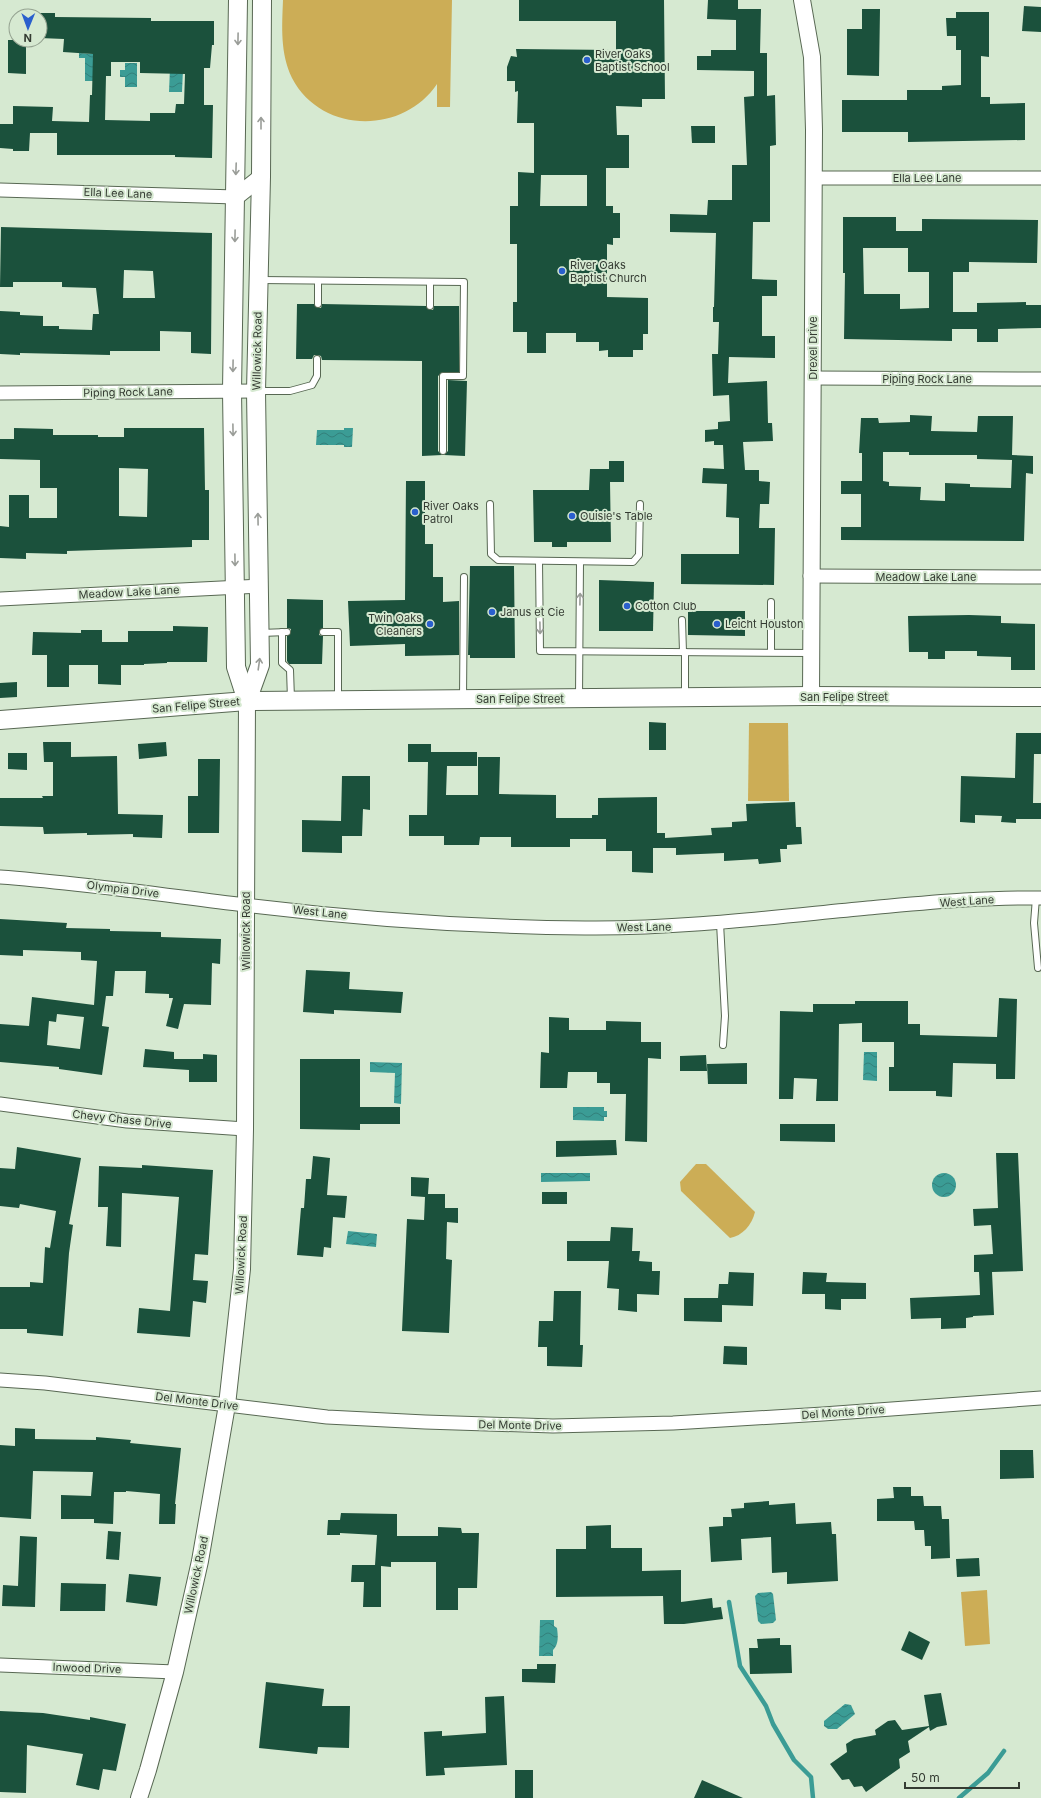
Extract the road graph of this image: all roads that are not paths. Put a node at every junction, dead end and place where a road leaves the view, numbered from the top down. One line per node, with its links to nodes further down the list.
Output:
1 (238, 0): 8 (main road, Willowick Road, one-way to 8)
2 (262, 0): 4 (main road, Willowick Road, one-way to 2)
3 (802, 0): 5 (street, Drexel Drive)
4 (261, 177): 8 (street); 9 (main road, Willowick Road)
5 (814, 178): 6 (street, Ella Lee Lane); 16 (street, Drexel Drive)
6 (1041, 178)
7 (0, 190): 8 (street, Ella Lee Lane)
8 (236, 197): 9 (street, Ella Lee Lane); 18 (main road, Willowick Road, one-way to 18)
9 (260, 202): 10 (main road, Willowick Road)
10 (258, 280): 11 (lane); 19 (main road, Willowick Road)
11 (318, 281): 12 (lane); 13 (lane)
12 (430, 282): 14 (lane); 21 (lane)
13 (318, 304)
14 (430, 306)
15 (317, 360): 19 (lane)
16 (813, 378): 17 (street, Piping Rock Lane); 26 (street, Drexel Drive)
17 (1041, 379)
18 (232, 391): 19 (street, Piping Rock Lane); 20 (street, Piping Rock Lane); 30 (main road, Willowick Road, one-way to 30)
19 (256, 391): 29 (main road, Willowick Road, one-way to 19)
20 (0, 393)
21 (443, 451)
22 (490, 504): 24 (lane)
23 (640, 504): 25 (lane)
24 (539, 562): 25 (lane); 36 (lane, one-way to 36)
25 (580, 562): 36 (lane, one-way to 25)
26 (810, 576): 28 (street, Meadow Lake Lane); 39 (street, Drexel Drive)
27 (464, 577): 44 (lane)
28 (1041, 577)
29 (259, 586): 30 (street, Meadow Lake Lane); 35 (main road, Willowick Road)
30 (235, 587): 31 (street, Meadow Lake Lane); 46 (main road, Willowick Road)
31 (0, 599)
32 (771, 602): 38 (lane)
33 (682, 620): 37 (lane)
34 (323, 632): 45 (lane)
35 (259, 633): 46 (main road, Willowick Road, one-way to 35); 47 (lane)
36 (579, 652): 37 (lane); 42 (lane)
37 (684, 652): 38 (lane); 43 (lane)
38 (772, 652): 39 (lane)
39 (811, 653): 40 (street, Drexel Drive)
40 (811, 696): 41 (main road, San Felipe Street); 43 (main road, San Felipe Street)
41 (1041, 697)
42 (579, 698): 43 (main road, San Felipe Street); 44 (main road, San Felipe Street)
43 (686, 698)
44 (463, 699): 45 (main road, San Felipe Street)
45 (338, 700): 47 (main road, San Felipe Street)
46 (247, 701): 47 (main road, San Felipe Street); 48 (main road, San Felipe Street); 51 (street, Willowick Road)
47 (291, 701)
48 (0, 720)
49 (0, 877): 51 (street, Olympia Drive)
50 (1039, 898): 52 (street, West Lane); 53 (lane)
51 (246, 905): 52 (street, West Lane); 56 (street, Willowick Road)
52 (720, 923): 54 (lane)
53 (1038, 968)
54 (723, 1045)
55 (0, 1104): 56 (street, Chevy Chase Drive)
56 (245, 1129): 59 (street, Willowick Road)
57 (0, 1380): 59 (street, Del Monte Drive)
58 (1041, 1398): 59 (street, Del Monte Drive)
59 (227, 1405): 61 (street, Willowick Road)
60 (0, 1665): 61 (street, Inwood Drive)
61 (175, 1672): 62 (street, Willowick Road)
62 (139, 1798)

